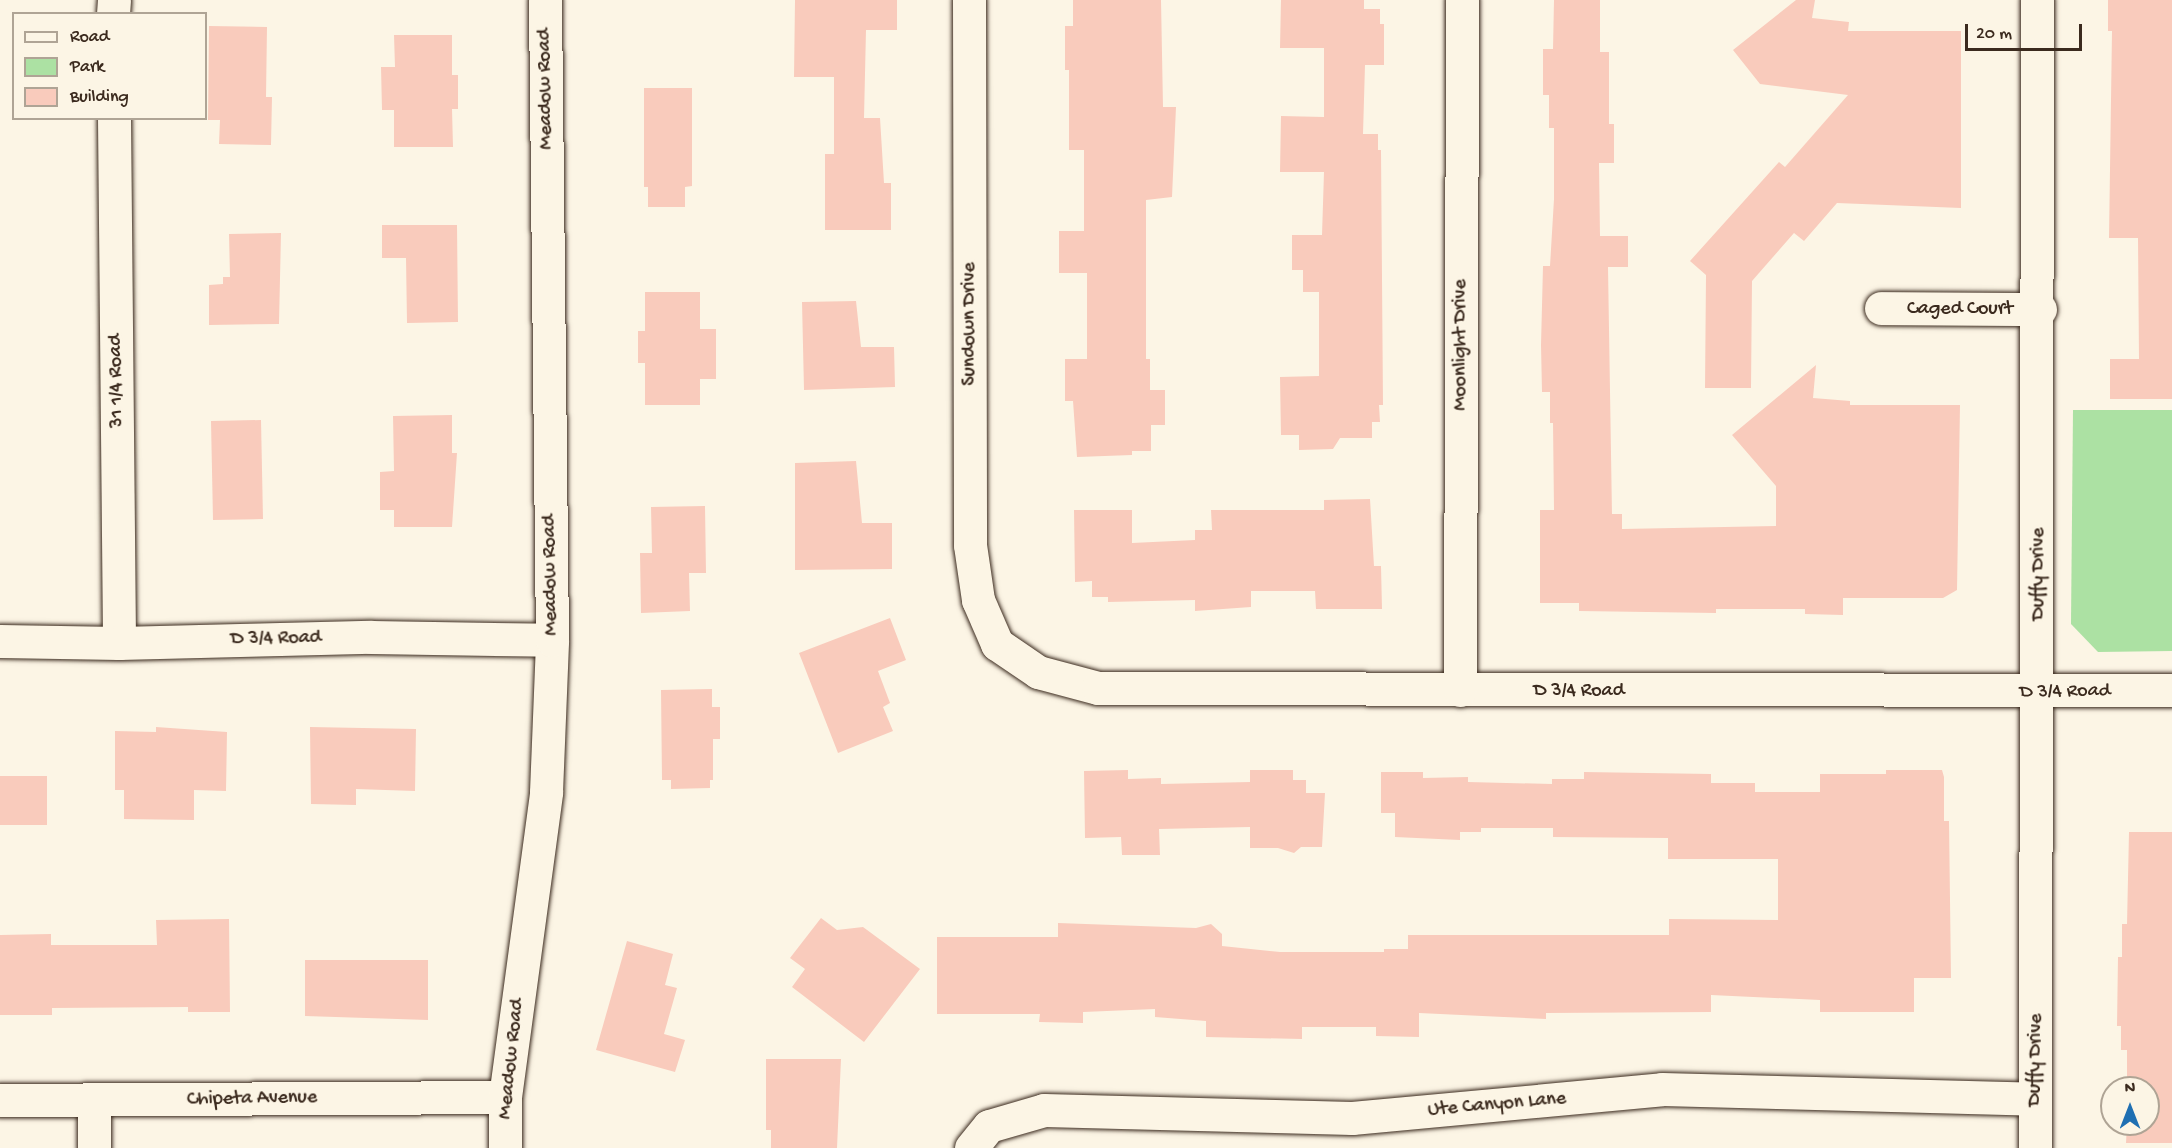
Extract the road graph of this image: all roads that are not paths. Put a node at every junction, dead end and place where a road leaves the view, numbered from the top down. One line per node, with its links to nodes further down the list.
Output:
1 (545, 0): 8 (street, Meadow Road)
2 (969, 0): 11 (street, Sundown Drive)
3 (1461, 0): 12 (street, Moonlight Drive)
4 (2037, 0): 7 (street, Duffy Drive)
5 (114, 120): 10 (street, 31 1/4 Road)
6 (1881, 308): 7 (street, Caged Court)
7 (2040, 309): 14 (street, Duffy Drive)
8 (552, 640): 10 (street, D 3/4 Road); 15 (street, Meadow Road)
9 (0, 641): 10 (street, D 3/4 Road)
10 (119, 643)
11 (997, 644): 12 (street, D 3/4 Road)
12 (1460, 690): 14 (street, D 3/4 Road)
13 (2172, 690): 14 (street, D 3/4 Road)
14 (2039, 692): 16 (street, Duffy Drive)
15 (505, 1097): 18 (street, Chipeta Avenue); 20 (street, Meadow Road)
16 (2036, 1099): 21 (street, Ute Canyon Lane); 22 (street, Duffy Drive)
17 (0, 1100): 18 (street, Chipeta Avenue)
18 (94, 1101): 19 (street)
19 (94, 1148)
20 (505, 1148)
21 (971, 1148)
22 (2036, 1148)

